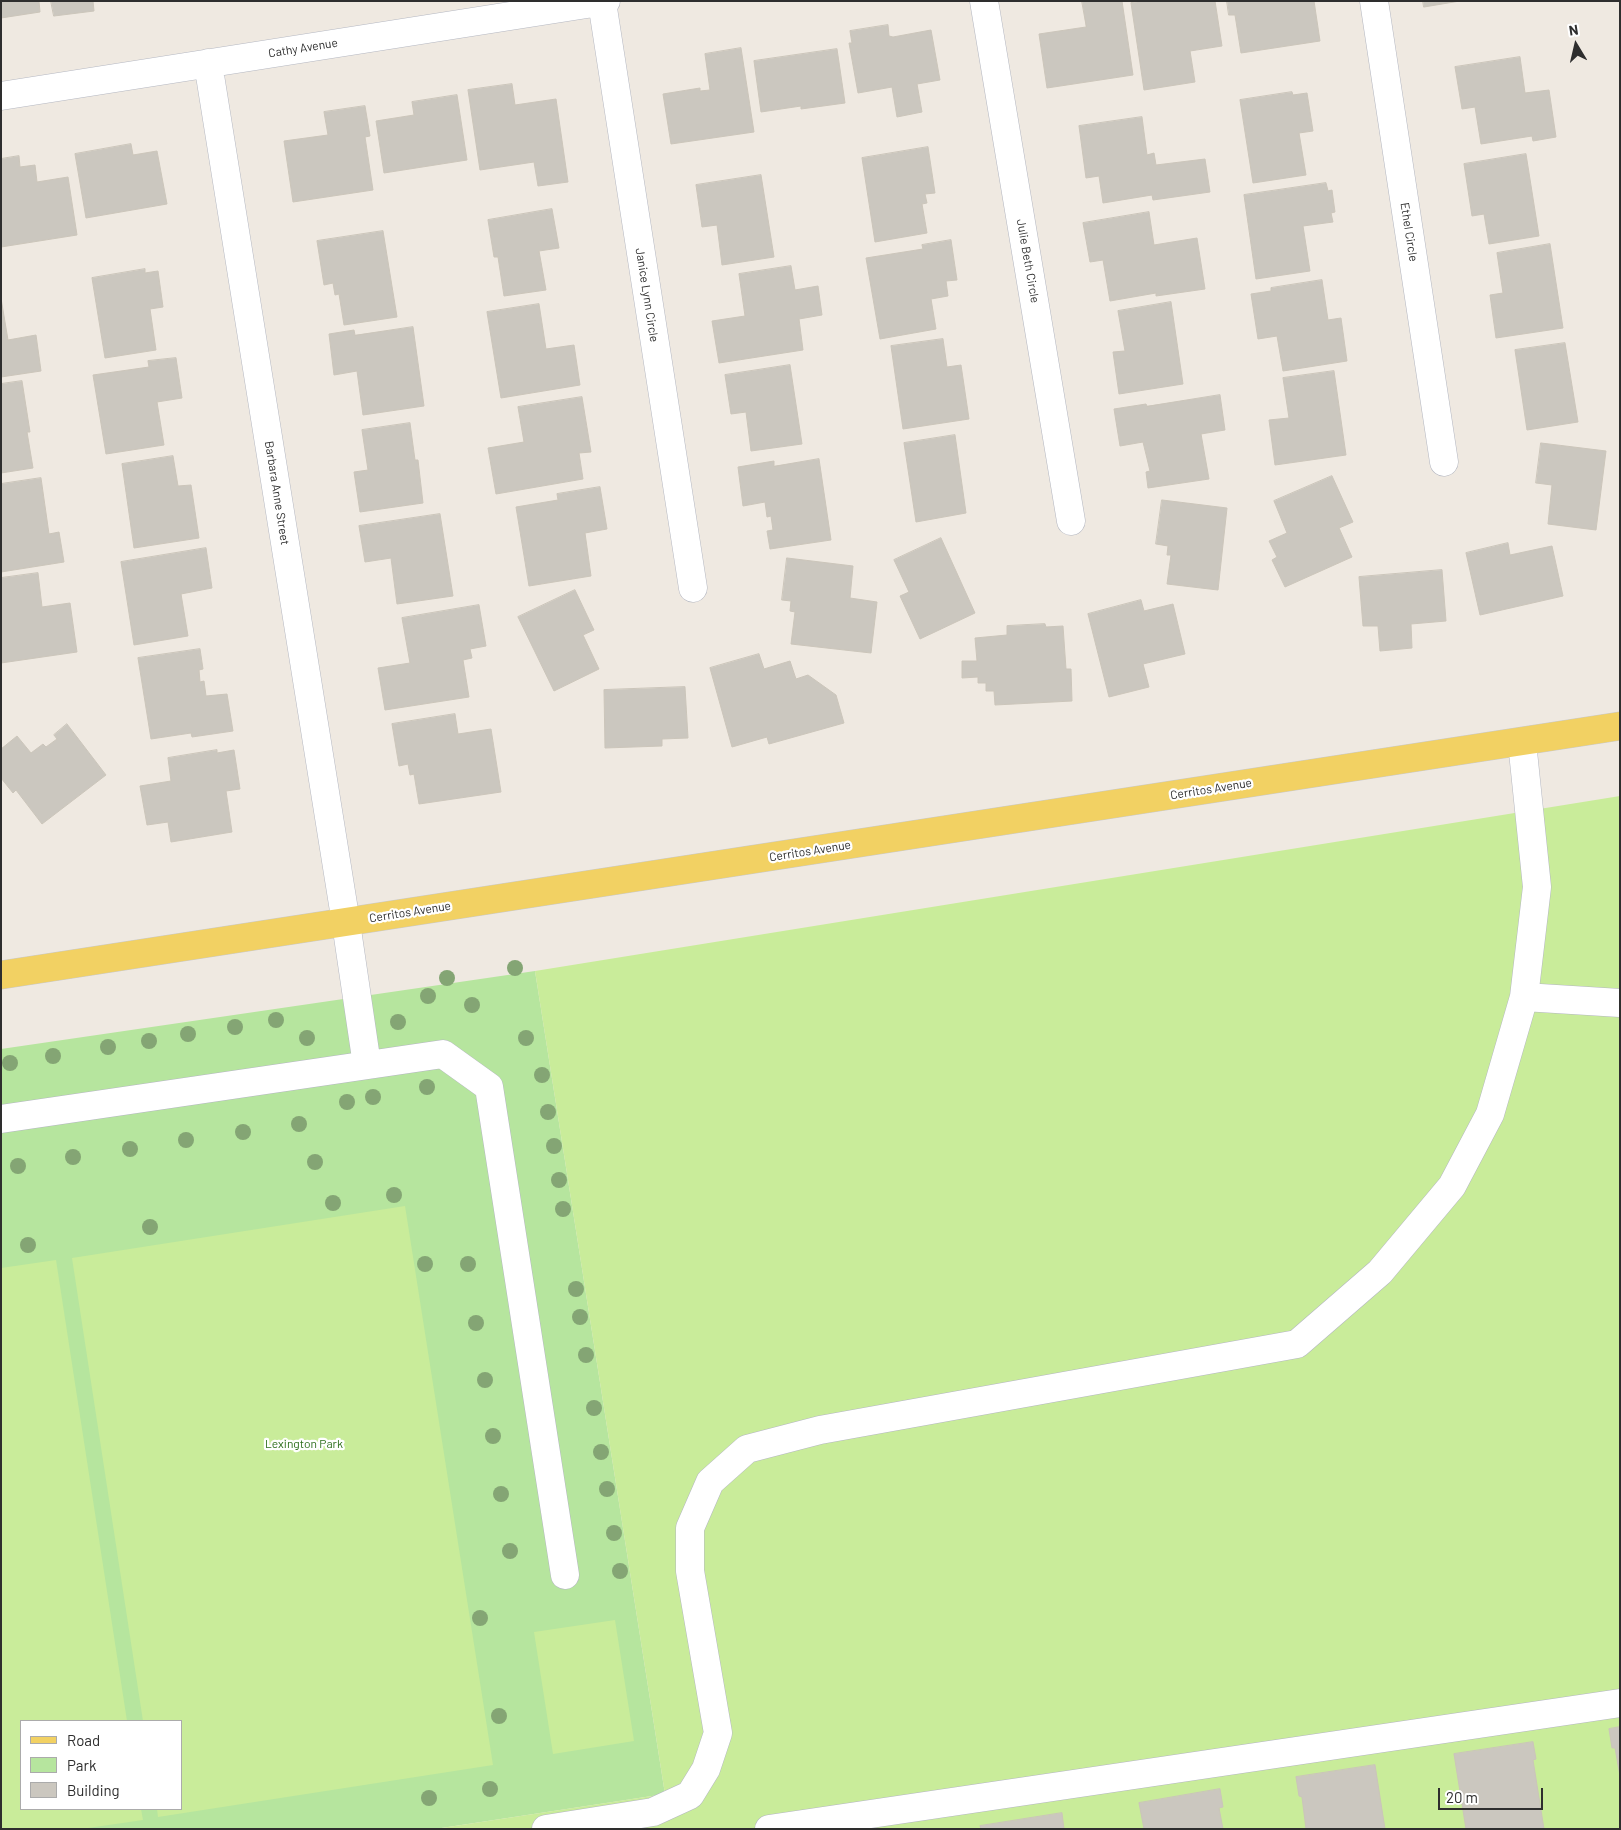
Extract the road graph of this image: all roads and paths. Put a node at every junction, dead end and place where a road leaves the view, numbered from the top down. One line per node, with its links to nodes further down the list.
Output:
1 (984, 1): 7 (street, Julie Beth Circle)
2 (1374, 1): 6 (street, Ethel Circle)
3 (604, 2): 4 (street, Cathy Avenue); 8 (street, Janice Lynn Circle)
4 (208, 63): 5 (street, Cathy Avenue); 11 (street, Barbara Anne Street)
5 (1, 96)
6 (1444, 462)
7 (1071, 521)
8 (693, 588)
9 (1620, 726): 10 (main road, Cerritos Avenue)
10 (1522, 742): 11 (main road, Cerritos Avenue); 13 (street)
11 (346, 922): 12 (main road, Cerritos Avenue); 15 (street, Barbara Anne Street)
12 (1, 975)
13 (1524, 997): 14 (street); 19 (street)
14 (1620, 1003)
15 (367, 1065): 16 (street); 17 (street)
16 (1, 1119)
17 (565, 1575)
18 (1620, 1703): 20 (street)
19 (546, 1829)
20 (769, 1829)

